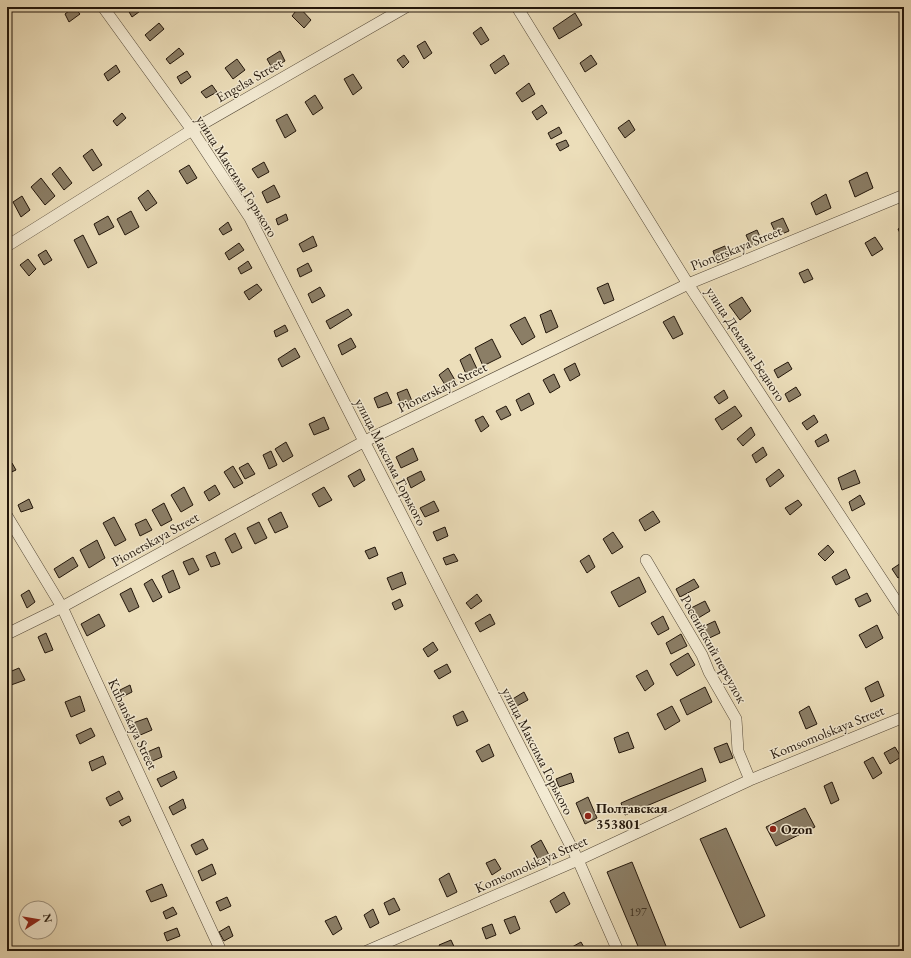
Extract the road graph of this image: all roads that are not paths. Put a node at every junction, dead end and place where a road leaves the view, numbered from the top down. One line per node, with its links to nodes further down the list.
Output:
1 (103, 7): 4 (street, улица Максима Горького)
2 (406, 7): 4 (street, Engelsa Street)
3 (517, 7): 7 (street, улица Демьяна Бедного)
4 (192, 130): 6 (street, Engelsa Street); 8 (street, улица Максима Горького)
5 (904, 195): 7 (street, Pionerskaya Street)
6 (7, 246)
7 (688, 284): 8 (street, Pionerskaya Street); 12 (street, улица Демьяна Бедного)
8 (363, 442): 11 (street, Pionerskaya Street); 16 (street, улица Максима Горького)
9 (7, 516): 11 (street, Kubanskaya Street)
10 (646, 560): 15 (street, Российский переулок)
11 (62, 607): 13 (street, Pionerskaya Street); 17 (street, Kubanskaya Street)
12 (904, 612)
13 (7, 634)
14 (904, 717): 15 (street, Komsomolskaya Street)
15 (750, 780): 16 (street, Komsomolskaya Street)
16 (578, 860): 18 (street, Komsomolskaya Street); 19 (street, улица Максима Горького)
17 (222, 951)
18 (367, 951)
19 (618, 951)

